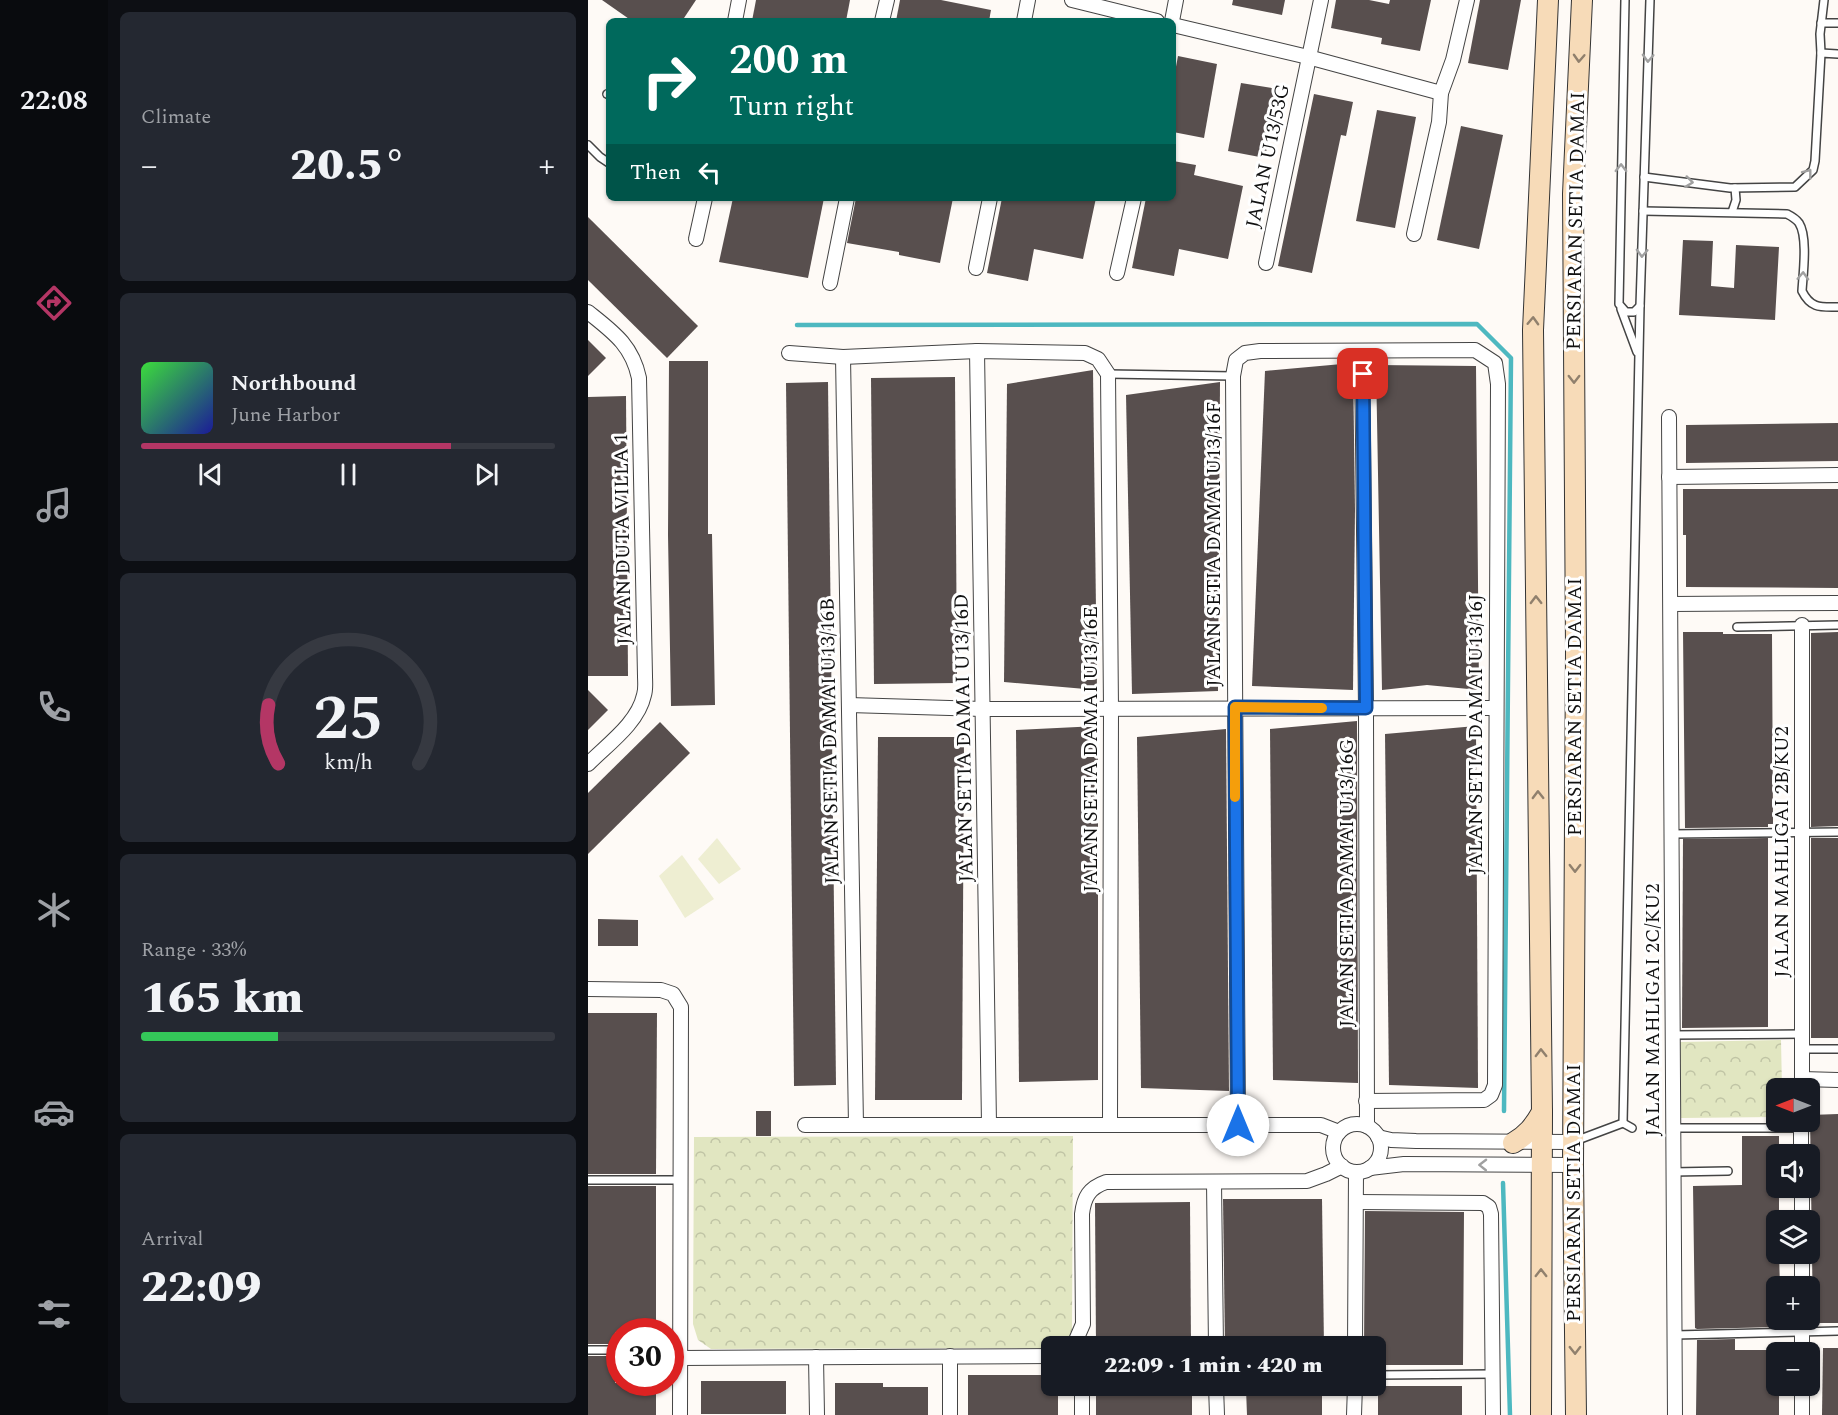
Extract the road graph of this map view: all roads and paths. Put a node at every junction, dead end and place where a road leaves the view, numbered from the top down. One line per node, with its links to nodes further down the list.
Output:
1 (739, 0): 13 (street)
2 (887, 0): 14 (street)
3 (1028, 0): 15 (street)
4 (1072, 0): 16 (street)
5 (1176, 0): 17 (street)
6 (1321, 0): 23 (street, JALAN U13/53G)
7 (1467, 0): 24 (street)
8 (1548, 0): 79 (street, PERSIARAN SETIA DAMAI, one-way to 8)
9 (1582, 0): 92 (street, PERSIARAN SETIA DAMAI, one-way to 92)
10 (1625, 0): 41 (lane, one-way to 10)
11 (1650, 0): 27 (lane, one-way to 27)
12 (1824, 0): 18 (lane)
13 (736, 18)
14 (883, 18)
15 (1025, 18)
16 (1145, 18)
17 (1173, 18)
18 (1821, 23): 19 (lane); 21 (lane)
19 (1838, 23)
20 (1176, 24): 23 (street)
21 (1821, 53): 22 (lane); 28 (lane, one-way to 21)
22 (1838, 54)
23 (1308, 57): 24 (street); 37 (street, JALAN U13/53G)
24 (1441, 93): 35 (street)
25 (588, 145): 26 (lane)
26 (606, 161)
27 (1644, 177): 28 (lane, one-way to 28); 33 (lane)
28 (1735, 188): 34 (lane)
29 (704, 201): 36 (street)
30 (846, 201): 40 (street)
31 (989, 201): 38 (street)
32 (1133, 201): 39 (street)
33 (1643, 211): 34 (lane); 42 (lane, one-way to 42)
34 (1732, 212): 43 (lane, one-way to 34)
35 (1414, 234)
36 (696, 239)
37 (1266, 263)
38 (976, 268)
39 (1117, 273)
40 (830, 283)
41 (1619, 304): 42 (lane); 49 (lane)
42 (1640, 306): 49 (lane)
43 (1838, 307)
44 (588, 312): 66 (street, JALAN DUTA VILLA 1)
45 (977, 351): 48 (street); 50 (street); 65 (street, JALAN SETIA DAMAI U13/16D)
46 (1362, 351): 51 (street, JALAN SETIA DAMAI U13/16F); 63 (street, JALAN SETIA DAMAI U13/16G); 64 (street, JALAN SETIA DAMAI U13/16J)
47 (789, 353): 48 (street)
48 (843, 357): 60 (street, JALAN SETIA DAMAI U13/16B)
49 (1639, 357): 80 (lane)
50 (1108, 374): 51 (lane); 62 (street, JALAN SETIA DAMAI U13/16E)
51 (1233, 376): 61 (street, JALAN SETIA DAMAI U13/16F)
52 (1669, 417): 54 (street, JALAN MAHLIGAI 2C/KU2)
53 (1838, 475): 54 (street)
54 (1669, 477): 56 (street, JALAN MAHLIGAI 2C/KU2)
55 (1838, 603): 56 (street)
56 (1671, 604): 69 (street, JALAN MAHLIGAI 2C/KU2)
57 (1802, 625): 58 (lane); 59 (lane); 67 (street, JALAN MAHLIGAI 2B/KU2)
58 (1838, 625)
59 (1737, 627)
60 (849, 705): 65 (street); 84 (street, JALAN SETIA DAMAI U13/16B)
61 (1235, 707): 62 (street); 63 (street); 85 (street, JALAN SETIA DAMAI U13/16F)
62 (1111, 708): 65 (street); 82 (street, JALAN SETIA DAMAI U13/16E)
63 (1366, 708): 64 (street); 78 (street, JALAN SETIA DAMAI U13/16G)
64 (1496, 708): 78 (street, JALAN SETIA DAMAI U13/16J)
65 (983, 709): 81 (street, JALAN SETIA DAMAI U13/16D)
66 (588, 764)
67 (1802, 832): 68 (lane); 69 (lane); 71 (street, JALAN MAHLIGAI 2B/KU2)
68 (1838, 832)
69 (1671, 834): 72 (street, JALAN MAHLIGAI 2C/KU2)
70 (588, 989): 103 (street)
71 (1802, 1034): 72 (lane); 73 (street, JALAN MAHLIGAI 2B/KU2)
72 (1672, 1035): 89 (street, JALAN MAHLIGAI 2C/KU2)
73 (1802, 1048): 74 (lane); 75 (street, JALAN MAHLIGAI 2B/KU2)
74 (1838, 1049)
75 (1802, 1078)
76 (1838, 1080): 77 (street)
77 (1820, 1082)
78 (1366, 1101): 86 (street, JALAN SETIA DAMAI U13/16G)
79 (1542, 1112): 93 (street); 94 (street, PERSIARAN SETIA DAMAI)
80 (1623, 1123): 88 (lane); 92 (lane)
81 (989, 1124): 82 (street); 84 (street)
82 (1110, 1124): 85 (street)
83 (806, 1125): 84 (street)
84 (856, 1125)
85 (1238, 1125): 90 (street)
86 (1367, 1126): 90 (street); 91 (street)
87 (1766, 1126): 89 (lane)
88 (1632, 1128)
89 (1673, 1128): 101 (street, JALAN MAHLIGAI 2C/KU2)
90 (1339, 1132): 95 (street)
91 (1378, 1137): 93 (street); 98 (street)
92 (1573, 1142): 94 (street); 97 (street, PERSIARAN SETIA DAMAI)
93 (1513, 1143): 94 (street)
94 (1541, 1143): 96 (street, PERSIARAN SETIA DAMAI)
95 (1342, 1166): 100 (street); 104 (street)
96 (1541, 1166): 97 (street); 98 (street, one-way to 98); 134 (street, PERSIARAN SETIA DAMAI, one-way to 96)
97 (1573, 1166): 135 (street, PERSIARAN SETIA DAMAI, one-way to 135)
98 (1370, 1168): 100 (street)
99 (1728, 1171): 101 (lane)
100 (1356, 1172): 105 (street)
101 (1672, 1172): 110 (street, JALAN MAHLIGAI 2C/KU2)
102 (588, 1180): 103 (lane)
103 (681, 1180): 106 (street)
104 (1214, 1182): 111 (street); 112 (street)
105 (1357, 1202): 113 (street); 120 (street)
106 (678, 1318)
107 (1820, 1328): 109 (lane)
108 (1766, 1329): 110 (lane)
109 (1838, 1331)
110 (1675, 1335): 136 (street, JALAN MAHLIGAI 2C/KU2)
111 (1078, 1336)
112 (1216, 1336)
113 (1355, 1336)
114 (588, 1350): 115 (lane)
115 (606, 1350)
116 (684, 1352): 119 (street)
117 (951, 1356): 118 (street); 119 (street); 129 (street)
118 (1041, 1356)
119 (816, 1357): 128 (street)
120 (1493, 1374): 121 (lane); 133 (street)
121 (1386, 1375)
122 (679, 1396): 127 (street)
123 (1082, 1396): 130 (street)
124 (1216, 1396): 131 (street)
125 (1354, 1396): 132 (street)
126 (1802, 1396): 137 (street)
127 (680, 1415)
128 (817, 1415)
129 (950, 1415)
130 (1082, 1415)
131 (1216, 1415)
132 (1354, 1415)
133 (1492, 1415)
134 (1541, 1415)
135 (1576, 1415)
136 (1675, 1415)
137 (1802, 1415)

